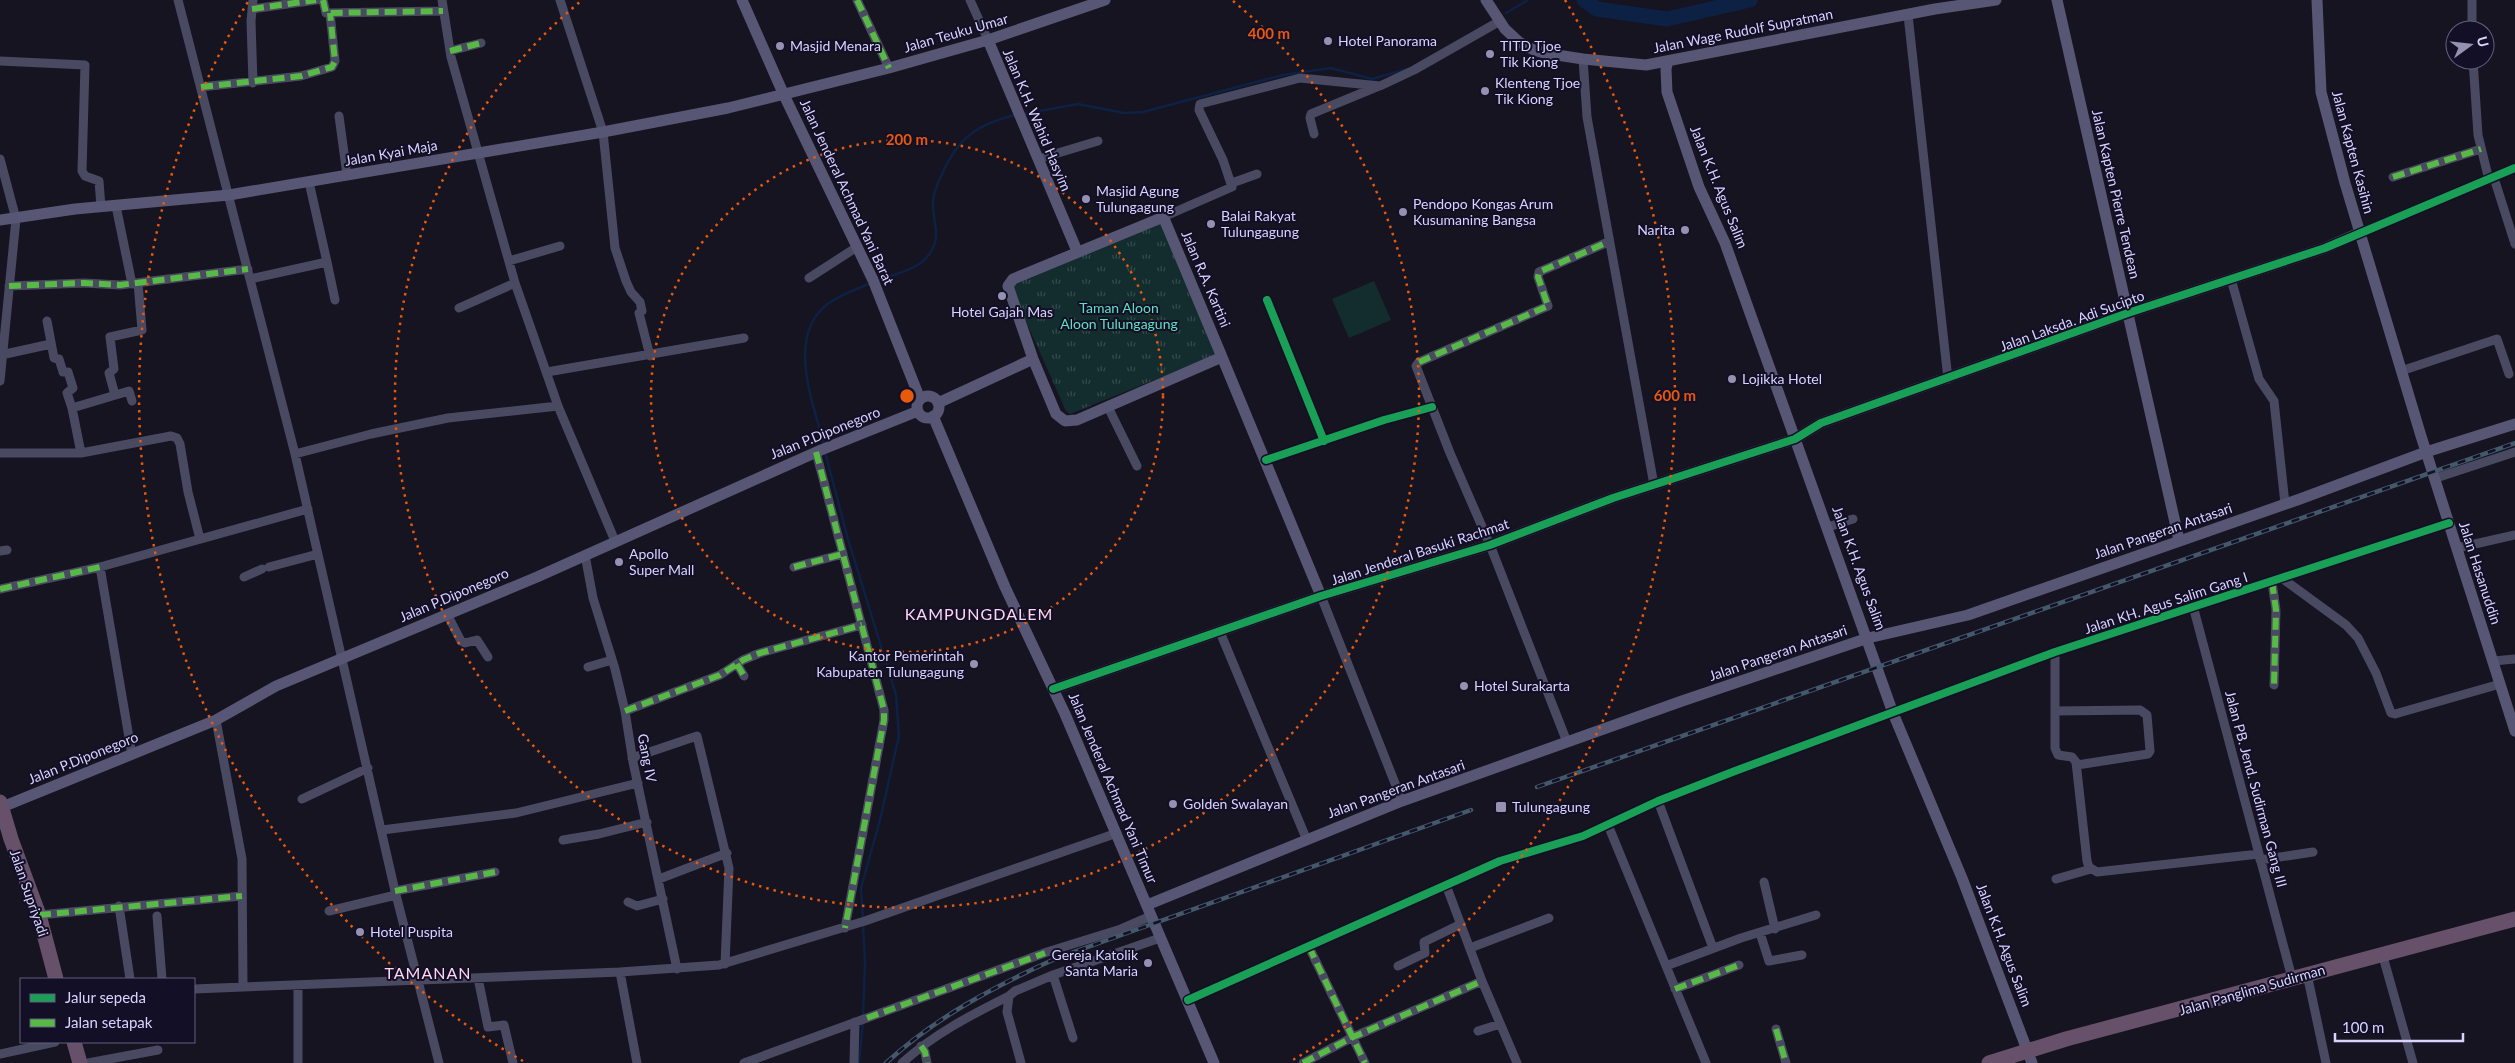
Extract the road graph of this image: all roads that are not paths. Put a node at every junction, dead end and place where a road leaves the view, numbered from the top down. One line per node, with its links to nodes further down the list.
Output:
1 (178, 0): 32 (street)
2 (316, 0): 15 (street)
3 (323, 0): 18 (street)
4 (442, 0): 17 (street)
5 (560, 0): 35 (street)
6 (742, 0): 33 (street, Jalan Jenderal Achmad Yani Barat)
7 (856, 0): 28 (street)
8 (970, 0): 22 (street, Jalan K.H. Wahid Hasyim)
9 (1105, 0): 22 (street, Jalan Teuku Umar)
10 (1486, 0): 21 (street, Jalan Wage Rudolf Supratman)
11 (1996, 0): 16 (street, Jalan Wage Rudolf Supratman)
12 (2057, 0): 72 (street, Jalan Kapten Pierre Tendean)
13 (2317, 0): 55 (street, Jalan Kapten Kasihin)
14 (2472, 0): 20 (street)
15 (253, 4): 30 (street)
16 (1934, 5): 19 (street, Jalan Wage Rudolf Supratman)
17 (444, 12): 18 (street); 24 (street)
18 (330, 13): 30 (street)
19 (1908, 15): 27 (street, Jalan Wage Rudolf Supratman); 83 (street)
20 (2472, 20)
21 (1500, 21): 25 (street, Jalan Wage Rudolf Supratman); 31 (street)
22 (988, 40): 28 (street, Jalan Teuku Umar); 41 (street, Jalan K.H. Wahid Hasyim)
23 (481, 43): 24 (street)
24 (450, 50): 39 (street)
25 (1583, 59): 27 (street, Jalan Wage Rudolf Supratman); 56 (street)
26 (0, 61): 51 (street)
27 (1668, 61): 96 (street, Jalan K.H. Agus Salim)
28 (889, 68): 33 (street, Jalan Teuku Umar)
29 (2473, 70): 38 (street)
30 (253, 83): 32 (street)
31 (1380, 86): 36 (street); 48 (street)
32 (201, 88): 49 (street)
33 (783, 93): 35 (street, Jalan Kyai Maja); 59 (street, Jalan Jenderal Achmad Yani Barat)
34 (339, 116): 44 (street)
35 (603, 132): 39 (street, Jalan Kyai Maja); 77 (street)
36 (1314, 134)
37 (1098, 140): 41 (street)
38 (2481, 149): 45 (street); 46 (street)
39 (477, 153): 44 (street, Jalan Kyai Maja); 61 (street)
40 (0, 159): 53 (street)
41 (1038, 159): 60 (street, Jalan K.H. Wahid Hasyim)
42 (2515, 168): 46 (street)
43 (1257, 174): 48 (street)
44 (347, 175): 47 (street, Jalan Kyai Maja)
45 (2393, 177)
46 (2491, 179): 55 (street); 57 (street)
47 (309, 182): 49 (street, Jalan Kyai Maja); 62 (street)
48 (1232, 183): 52 (street)
49 (229, 195): 50 (street, Jalan Kyai Maja); 63 (street)
50 (116, 206): 51 (street, Jalan Kyai Maja); 67 (street)
51 (101, 208): 53 (street, Jalan Kyai Maja)
52 (1161, 218): 60 (street); 78 (street, Jalan R.A. Kartini)
53 (16, 219): 54 (street, Jalan Kyai Maja); 68 (street)
54 (0, 220)
55 (2359, 233): 65 (street, Jalan Laksda. Adi Sucipto); 80 (street, Jalan Kapten Kasihin)
56 (1608, 242): 91 (street); 107 (street)
57 (2515, 244)
58 (560, 246): 61 (street)
59 (857, 247): 64 (street); 86 (street, Jalan Jenderal Achmad Yani Barat)
60 (1077, 252): 79 (street)
61 (509, 261): 66 (street)
62 (327, 262): 63 (street); 69 (street)
63 (249, 274): 67 (street); 103 (street)
64 (809, 278)
65 (2230, 279): 72 (street, Jalan Laksda. Adi Sucipto); 108 (street)
66 (516, 283): 71 (street); 81 (street)
67 (135, 284): 68 (street); 85 (street)
68 (9, 286): 76 (street)
69 (335, 300)
70 (1267, 300): 97 (street)
71 (459, 308)
72 (2128, 313): 83 (street, Jalan Laksda. Adi Sucipto); 115 (street, Jalan Kapten Pierre Tendean)
73 (48, 321): 75 (street)
74 (744, 338): 77 (street)
75 (51, 344): 76 (street); 92 (street)
76 (1, 355): 84 (street)
77 (650, 356): 81 (street)
78 (1222, 357): 90 (street); 104 (street, Jalan R.A. Kartini)
79 (1033, 359): 88 (street); 90 (street)
80 (2401, 371): 82 (street); 99 (street, Jalan Kapten Kasihin)
81 (547, 372): 89 (street)
82 (2509, 374)
83 (1948, 379): 96 (street, Jalan Laksda. Adi Sucipto)
84 (0, 381)
85 (115, 395): 87 (street); 92 (street)
86 (920, 400): 88 (street); 93 (street)
87 (132, 401)
88 (938, 403): 94 (street)
89 (558, 406): 103 (street); 116 (street)
90 (1108, 407): 105 (street)
91 (1432, 407): 97 (street); 117 (street)
92 (72, 408): 102 (street)
93 (918, 411): 94 (street); 98 (street, Jalan P.Diponegoro)
94 (933, 416): 145 (street, Jalan Jenderal Achmad Yani Timur)
95 (2515, 424): 99 (street, Jalan Pangeran Antasari)
96 (1795, 438): 107 (street, Jalan Jenderal Basuki Rachmat); 112 (street, Jalan K.H. Agus Salim)
97 (1324, 441): 104 (street)
98 (817, 452): 116 (street, Jalan P.Diponegoro); 120 (street)
99 (2426, 452): 106 (street, Jalan Hasanuddin); 108 (street, Jalan Pangeran Antasari)
100 (2515, 452): 106 (street)
101 (0, 453): 102 (street)
102 (81, 453): 114 (street)
103 (295, 454): 109 (street)
104 (1266, 460): 128 (street, Jalan R.A. Kartini)
105 (1137, 466)
106 (2436, 478): 111 (street, Jalan Hasanuddin)
107 (1654, 485): 117 (street, Jalan Jenderal Basuki Rachmat)
108 (2285, 504): 115 (street, Jalan Pangeran Antasari)
109 (308, 509): 114 (street); 119 (street)
110 (1853, 519): 112 (street)
111 (2449, 523): 118 (street, Jalan Hasanuddin); 125 (street, Jalan KH. Agus Salim Gang I)
112 (1828, 527): 133 (street, Jalan K.H. Agus Salim)
113 (2515, 534): 118 (street)
114 (200, 539): 122 (street)
115 (2179, 540): 133 (street, Jalan Pangeran Antasari)
116 (614, 541): 121 (street, Jalan P.Diponegoro)
117 (1490, 545): 128 (street, Jalan Jenderal Basuki Rachmat); 151 (street)
118 (2457, 548): 139 (street, Jalan Hasanuddin)
119 (318, 554): 124 (street); 135 (street)
120 (843, 554): 123 (street); 131 (street)
121 (585, 555): 130 (street, Jalan P.Diponegoro); 138 (street, Gang IV)
122 (100, 567): 127 (street); 152 (street)
123 (794, 567)
124 (244, 576)
125 (2283, 579): 126 (street, Jalan KH. Agus Salim Gang I); 143 (street)
126 (2272, 582): 129 (street, Jalan KH. Agus Salim Gang I); 144 (street)
127 (0, 588)
128 (1321, 596): 132 (street, Jalan Jenderal Basuki Rachmat); 158 (street)
129 (2193, 606): 134 (street, Jalan KH. Agus Salim Gang I); 169 (street, Jalan PB. Jend. Sudirman Gang III)
130 (447, 614): 135 (street, Jalan P.Diponegoro); 136 (street)
131 (862, 626): 140 (street); 189 (street)
132 (1220, 632): 145 (street, Jalan Jenderal Basuki Rachmat); 165 (street)
133 (1868, 638): 148 (street, Jalan K.H. Agus Salim); 151 (street, Jalan Pangeran Antasari)
134 (2056, 652): 147 (street); 148 (street, Jalan KH. Agus Salim Gang I)
135 (341, 658): 149 (street, Jalan P.Diponegoro); 155 (street)
136 (488, 658)
137 (2515, 659): 139 (street)
138 (612, 660): 141 (street); 146 (street, Gang IV)
139 (2493, 661): 143 (street, Jalan Hasanuddin)
140 (738, 664): 142 (street); 146 (street)
141 (588, 668)
142 (744, 676)
143 (2500, 684): 150 (street, Jalan Hasanuddin)
144 (2274, 685)
145 (1053, 689): 164 (street, Jalan Jenderal Achmad Yani Timur)
146 (625, 711): 153 (street, Gang IV)
147 (2055, 711): 154 (street); 154 (street)
148 (1893, 713): 159 (street, Jalan KH. Agus Salim Gang I); 230 (street, Jalan K.H. Agus Salim)
149 (216, 720): 152 (street, Jalan P.Diponegoro); 177 (street)
150 (2515, 731)
151 (1567, 742): 158 (street, Jalan Pangeran Antasari)
152 (132, 755): 160 (street, Jalan P.Diponegoro)
153 (632, 758): 156 (street, Gang IV); 168 (street)
154 (2077, 765): 170 (street)
155 (368, 768): 157 (street); 163 (street)
156 (638, 783): 161 (street, Gang IV); 163 (street)
157 (302, 799)
158 (1402, 801): 165 (street, Jalan Pangeran Antasari)
159 (1658, 801): 162 (street, Jalan KH. Agus Salim Gang I); 195 (street)
160 (0, 806): 184 (highway, Jalan Supriyadi)
161 (647, 822): 166 (street); 172 (street, Gang IV)
162 (1608, 825): 175 (street, Jalan KH. Agus Salim Gang I); 201 (street)
163 (382, 830): 176 (street)
164 (1117, 833): 183 (street, Jalan Jenderal Achmad Yani Timur); 189 (street)
165 (1306, 838): 183 (street, Jalan Pangeran Antasari)
166 (563, 840)
167 (2313, 852): 169 (street)
168 (726, 853): 172 (street); 198 (street)
169 (2260, 857): 170 (street); 210 (street, Jalan PB. Jend. Sudirman Gang III)
170 (2091, 869): 173 (street)
171 (495, 872): 176 (street)
172 (659, 879): 178 (street, Gang IV)
173 (2056, 879)
174 (1764, 882): 190 (street)
175 (1446, 885): 188 (street); 193 (street, Jalan KH. Agus Salim Gang I)
176 (396, 893): 182 (street); 211 (street)
177 (242, 896): 181 (street); 214 (street)
178 (664, 899): 179 (street); 202 (street, Gang IV)
179 (628, 902)
180 (120, 906): 181 (street); 184 (street); 207 (street)
181 (156, 909): 208 (street)
182 (329, 911)
183 (1149, 911): 192 (street, Jalan Jenderal Achmad Yani Timur); 219 (street)
184 (39, 915): 206 (highway, Jalan Supriyadi)
185 (1816, 915): 190 (street)
186 (1549, 918): 194 (street)
187 (2515, 919): 196 (highway, Jalan Panglima Sudirman)
188 (1461, 924): 194 (street); 200 (street)
189 (848, 927): 198 (street)
190 (1775, 929): 191 (street)
191 (1760, 932): 195 (street); 197 (street)
192 (1160, 938): 205 (street); 218 (street, Jalan Jenderal Achmad Yani Timur)
193 (1309, 947): 218 (street, Jalan KH. Agus Salim Gang I); 223 (street)
194 (1470, 948): 212 (street)
195 (1713, 948): 201 (street)
196 (2382, 953): 204 (highway, Jalan Panglima Sudirman); 250 (street)
197 (1802, 955)
198 (725, 964): 202 (street)
199 (1738, 965): 216 (street)
200 (1398, 966)
201 (1666, 966): 216 (street)
202 (677, 969): 203 (street)
203 (620, 972): 209 (street); 237 (street)
204 (2307, 974): 210 (highway, Jalan Panglima Sudirman); 249 (street)
205 (1053, 975): 217 (street); 224 (street)
206 (56, 978)
207 (130, 978)
208 (162, 978)
209 (478, 978): 211 (street); 236 (street)
210 (2292, 978): 230 (highway, Jalan Panglima Sudirman)
211 (420, 981): 213 (street); 235 (street)
212 (1482, 981): 220 (street); 223 (street)
213 (298, 985): 214 (street); 234 (street)
214 (243, 987): 215 (street)
215 (195, 989)
216 (1675, 989): 246 (street)
217 (1010, 996): 227 (street); 242 (street)
218 (1188, 1000): 243 (street, Jalan Jenderal Achmad Yani Timur)
219 (856, 1022): 238 (street); 239 (street)
220 (1500, 1024): 222 (street); 245 (street)
221 (1776, 1030): 247 (street)
222 (1478, 1031)
223 (1353, 1037): 231 (street); 244 (street)
224 (1073, 1038)
225 (50, 1043): 229 (street)
226 (74, 1043): 232 (highway)
227 (921, 1046): 240 (street); 241 (street)
228 (158, 1050): 233 (street)
229 (0, 1054)
230 (2030, 1057): 248 (highway, Jalan Panglima Sudirman)
231 (1308, 1062)
232 (80, 1063)
233 (88, 1063)
234 (298, 1063)
235 (439, 1063)
236 (513, 1063)
237 (638, 1063)
238 (744, 1063)
239 (854, 1063)
240 (902, 1063)
241 (927, 1063)
242 (1021, 1063)
243 (1214, 1063)
244 (1365, 1063)
245 (1517, 1063)
246 (1706, 1063)
247 (1786, 1063)
248 (1989, 1063)
249 (2326, 1063)
250 (2413, 1063)

